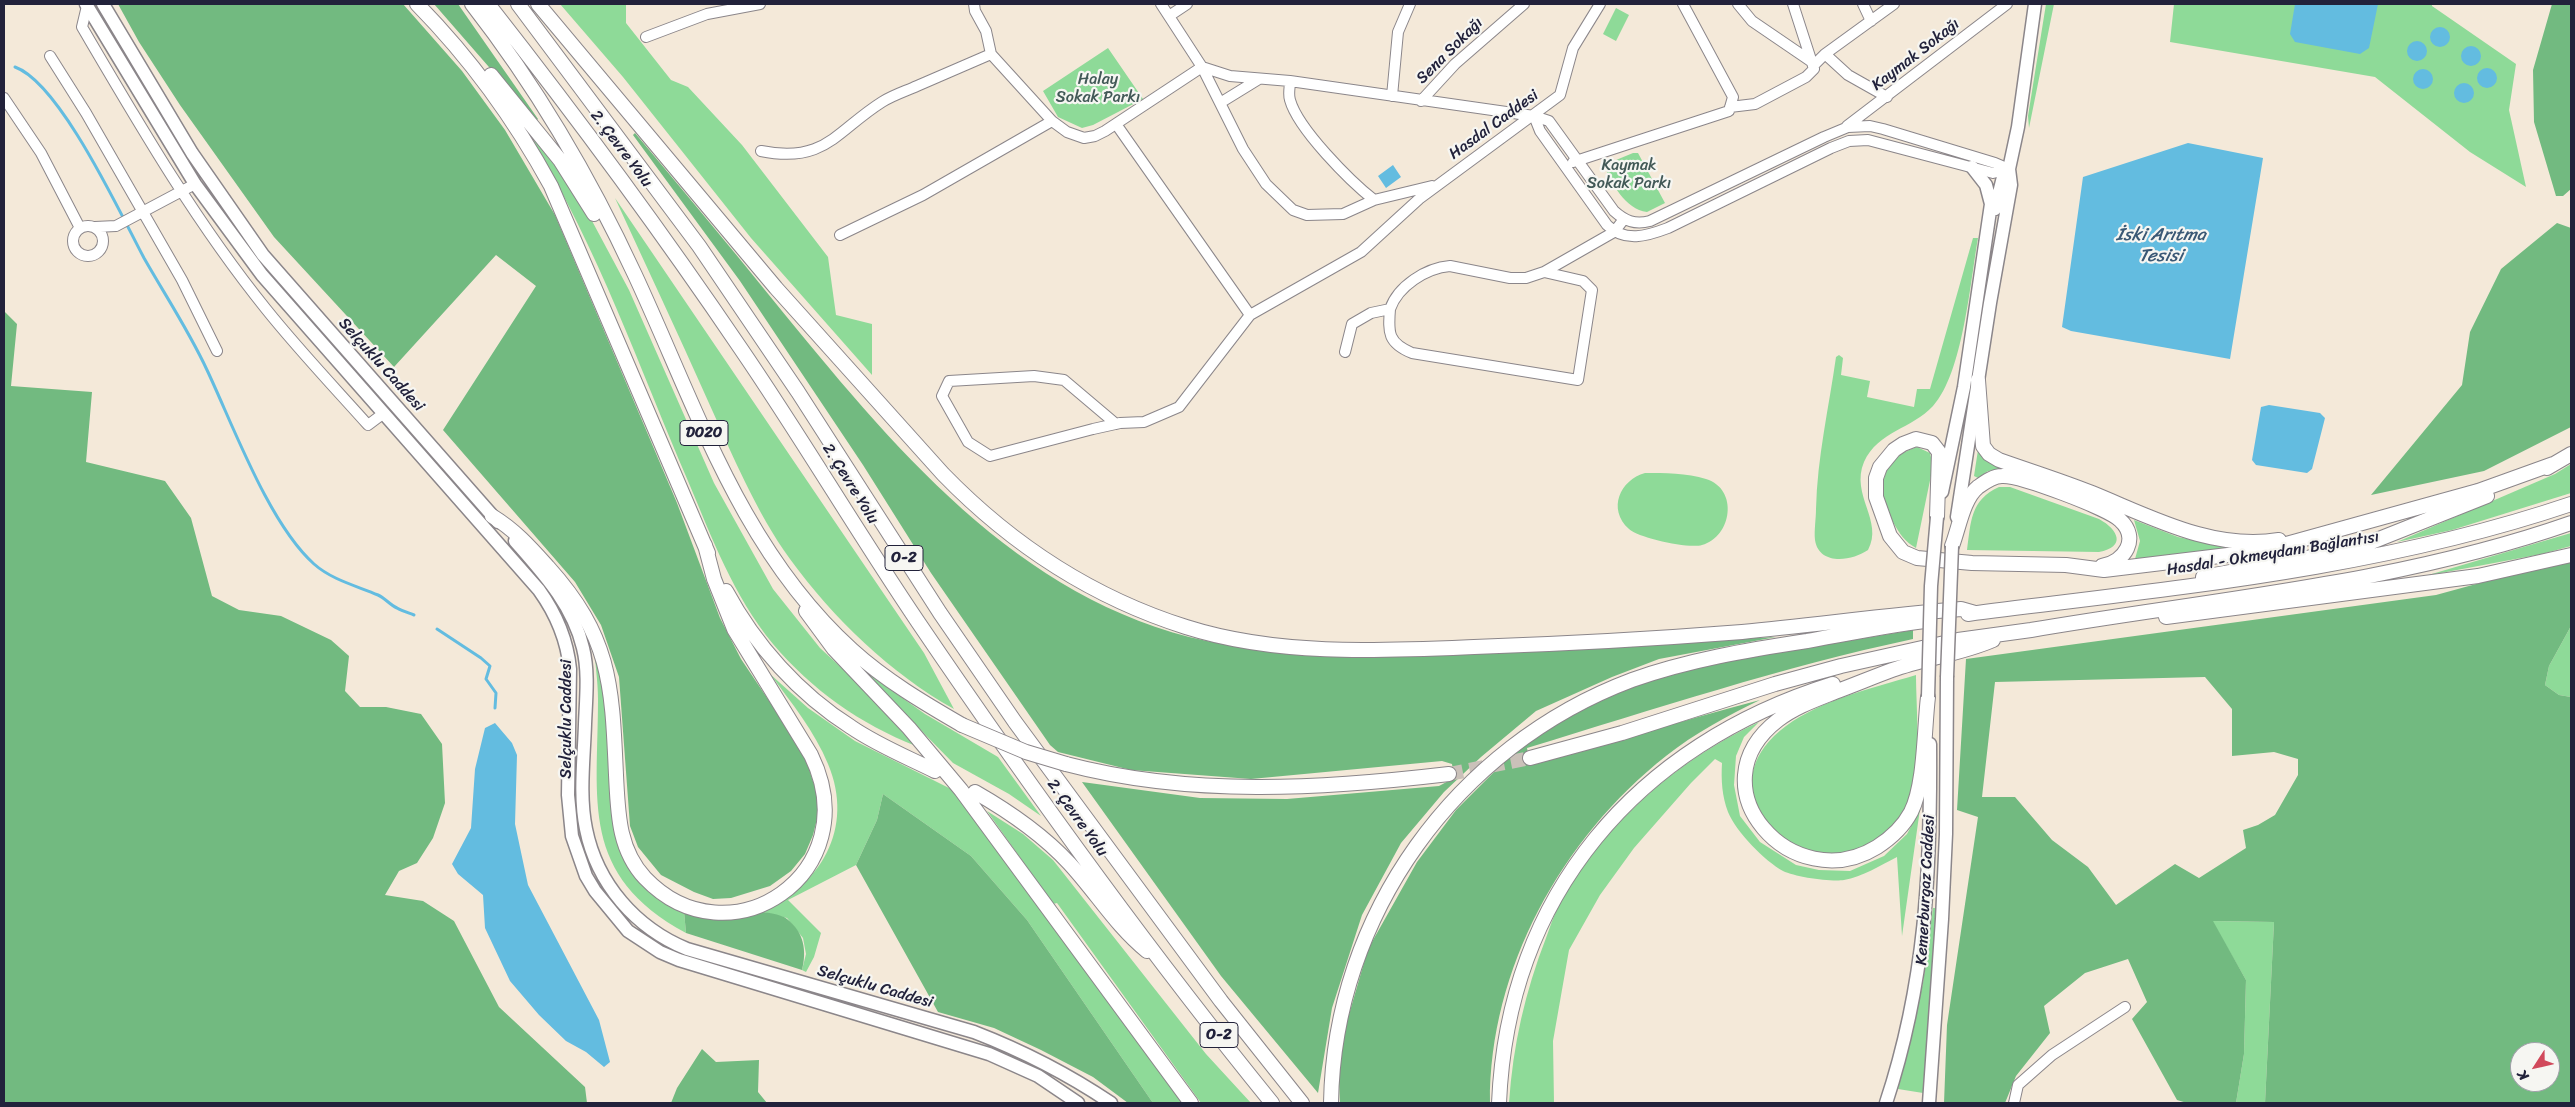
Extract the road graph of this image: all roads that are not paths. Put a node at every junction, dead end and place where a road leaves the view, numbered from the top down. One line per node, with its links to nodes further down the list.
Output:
1 (103, 4): 71 (main road, Selçuklu Caddesi)
2 (417, 4): 75 (highway)
3 (428, 4): 60 (highway)
4 (472, 4): 60 (highway, D020)
5 (488, 4): 90 (highway, 2. Çevre Yolu / O-2)
6 (518, 4): 97 (highway, 2. Çevre Yolu / O-2)
7 (538, 4): 82 (highway)
8 (760, 4): 25 (street)
9 (974, 4): 26 (street)
10 (1161, 4): 23 (street)
11 (1187, 4): 23 (street)
12 (1410, 4): 33 (street)
13 (1600, 4): 39 (street, Hasdal Caddesi)
14 (1683, 4): 38 (street)
15 (1738, 4): 29 (street)
16 (1793, 4): 29 (street)
17 (1863, 4): 24 (street)
18 (1894, 4): 24 (street)
19 (2007, 4): 34 (street, Kaymak Sokağı)
20 (2035, 4): 47 (main road)
21 (86, 5): 48 (main road, Selçuklu Caddesi); 50 (street)
22 (1518, 6): 36 (street, Sena Sokağı)
23 (1169, 16): 30 (street)
24 (1871, 20): 27 (street)
25 (646, 37)
26 (991, 54): 40 (street); 43 (street)
27 (1826, 54): 29 (street); 34 (street)
28 (50, 56): 52 (street)
29 (1815, 64): 38 (street)
30 (1202, 67): 31 (street); 37 (street); 41 (street)
31 (1259, 79): 32 (street); 37 (street)
32 (1290, 81): 33 (street); 51 (street)
33 (1392, 96): 36 (street)
34 (1887, 97): 42 (street, Kaymak Sokağı)
35 (4, 98): 55 (street)
36 (1421, 101): 39 (street)
37 (1220, 103): 51 (street)
38 (1730, 107): 44 (street)
39 (1534, 116): 44 (street); 45 (street); 49 (street, Hasdal Caddesi)
40 (1052, 122): 41 (street); 58 (street)
41 (1116, 124): 62 (street)
42 (1843, 129): 47 (street); 53 (street)
43 (761, 152)
44 (1577, 160): 45 (street); 53 (street)
45 (1566, 167): 56 (street)
46 (1972, 168): 47 (street); 56 (street); 57 (main road)
47 (2009, 169): 57 (main road); 65 (main road, Kemerburgaz Caddesi)
48 (195, 184): 50 (street); 66 (main road, Selçuklu Caddesi)
49 (1436, 186): 51 (street); 62 (street, Hasdal Caddesi)
50 (181, 190): 52 (street); 66 (street)
51 (1374, 200)
52 (138, 214): 54 (street); 63 (street)
53 (1624, 219): 56 (street)
54 (95, 227): 55 (street); 55 (street)
55 (80, 228)
56 (1614, 232): 59 (street)
57 (1988, 232): 72 (main road, Kemerburgaz Caddesi)
58 (840, 236)
59 (1544, 272): 61 (street); 61 (street)
60 (635, 275): 79 (highway, D020)
61 (1390, 309): 64 (street)
62 (1250, 314): 67 (street)
63 (216, 351)
64 (1344, 352)
65 (1978, 380): 74 (highway); 76 (main road, Kemerburgaz Caddesi)
66 (384, 413): 93 (main road, Selçuklu Caddesi)
67 (1120, 424): 67 (street)
68 (2571, 454): 69 (highway)
69 (2553, 464): 74 (highway); 80 (highway)
70 (2571, 504): 80 (highway, Hasdal - Okmeydanı Bağlantısı)
71 (492, 516): 75 (highway); 94 (main road, Selçuklu Caddesi)
72 (1937, 517): 78 (highway); 85 (main road, Kemerburgaz Caddesi, bridge)
73 (2571, 523): 81 (highway)
74 (2329, 531): 78 (highway)
75 (705, 545): 87 (highway)
76 (1952, 546): 78 (highway); 100 (main road, Kemerburgaz Caddesi, bridge)
77 (2571, 555): 81 (highway)
78 (2094, 567)
79 (790, 582): 88 (highway, bridge); 95 (highway)
80 (2172, 588): 82 (highway, Hasdal - Okmeydanı Bağlantısı)
81 (2138, 612): 83 (highway)
82 (1975, 613): 92 (highway)
83 (2008, 634): 84 (highway); 86 (highway)
84 (1892, 670): 85 (highway); 98 (highway)
85 (1928, 697): 99 (main road, Kemerburgaz Caddesi)
86 (1530, 758)
87 (936, 771)
88 (1449, 774)
89 (975, 792): 90 (highway)
90 (1166, 966): 96 (highway, 2. Çevre Yolu / O-2)
91 (2125, 1007): 101 (street)
92 (1331, 1102)
93 (1078, 1103)
94 (1111, 1103)
95 (1191, 1103)
96 (1272, 1103)
97 (1302, 1103)
98 (1499, 1103)
99 (1886, 1103)
100 (1929, 1103)
101 (2014, 1103)

